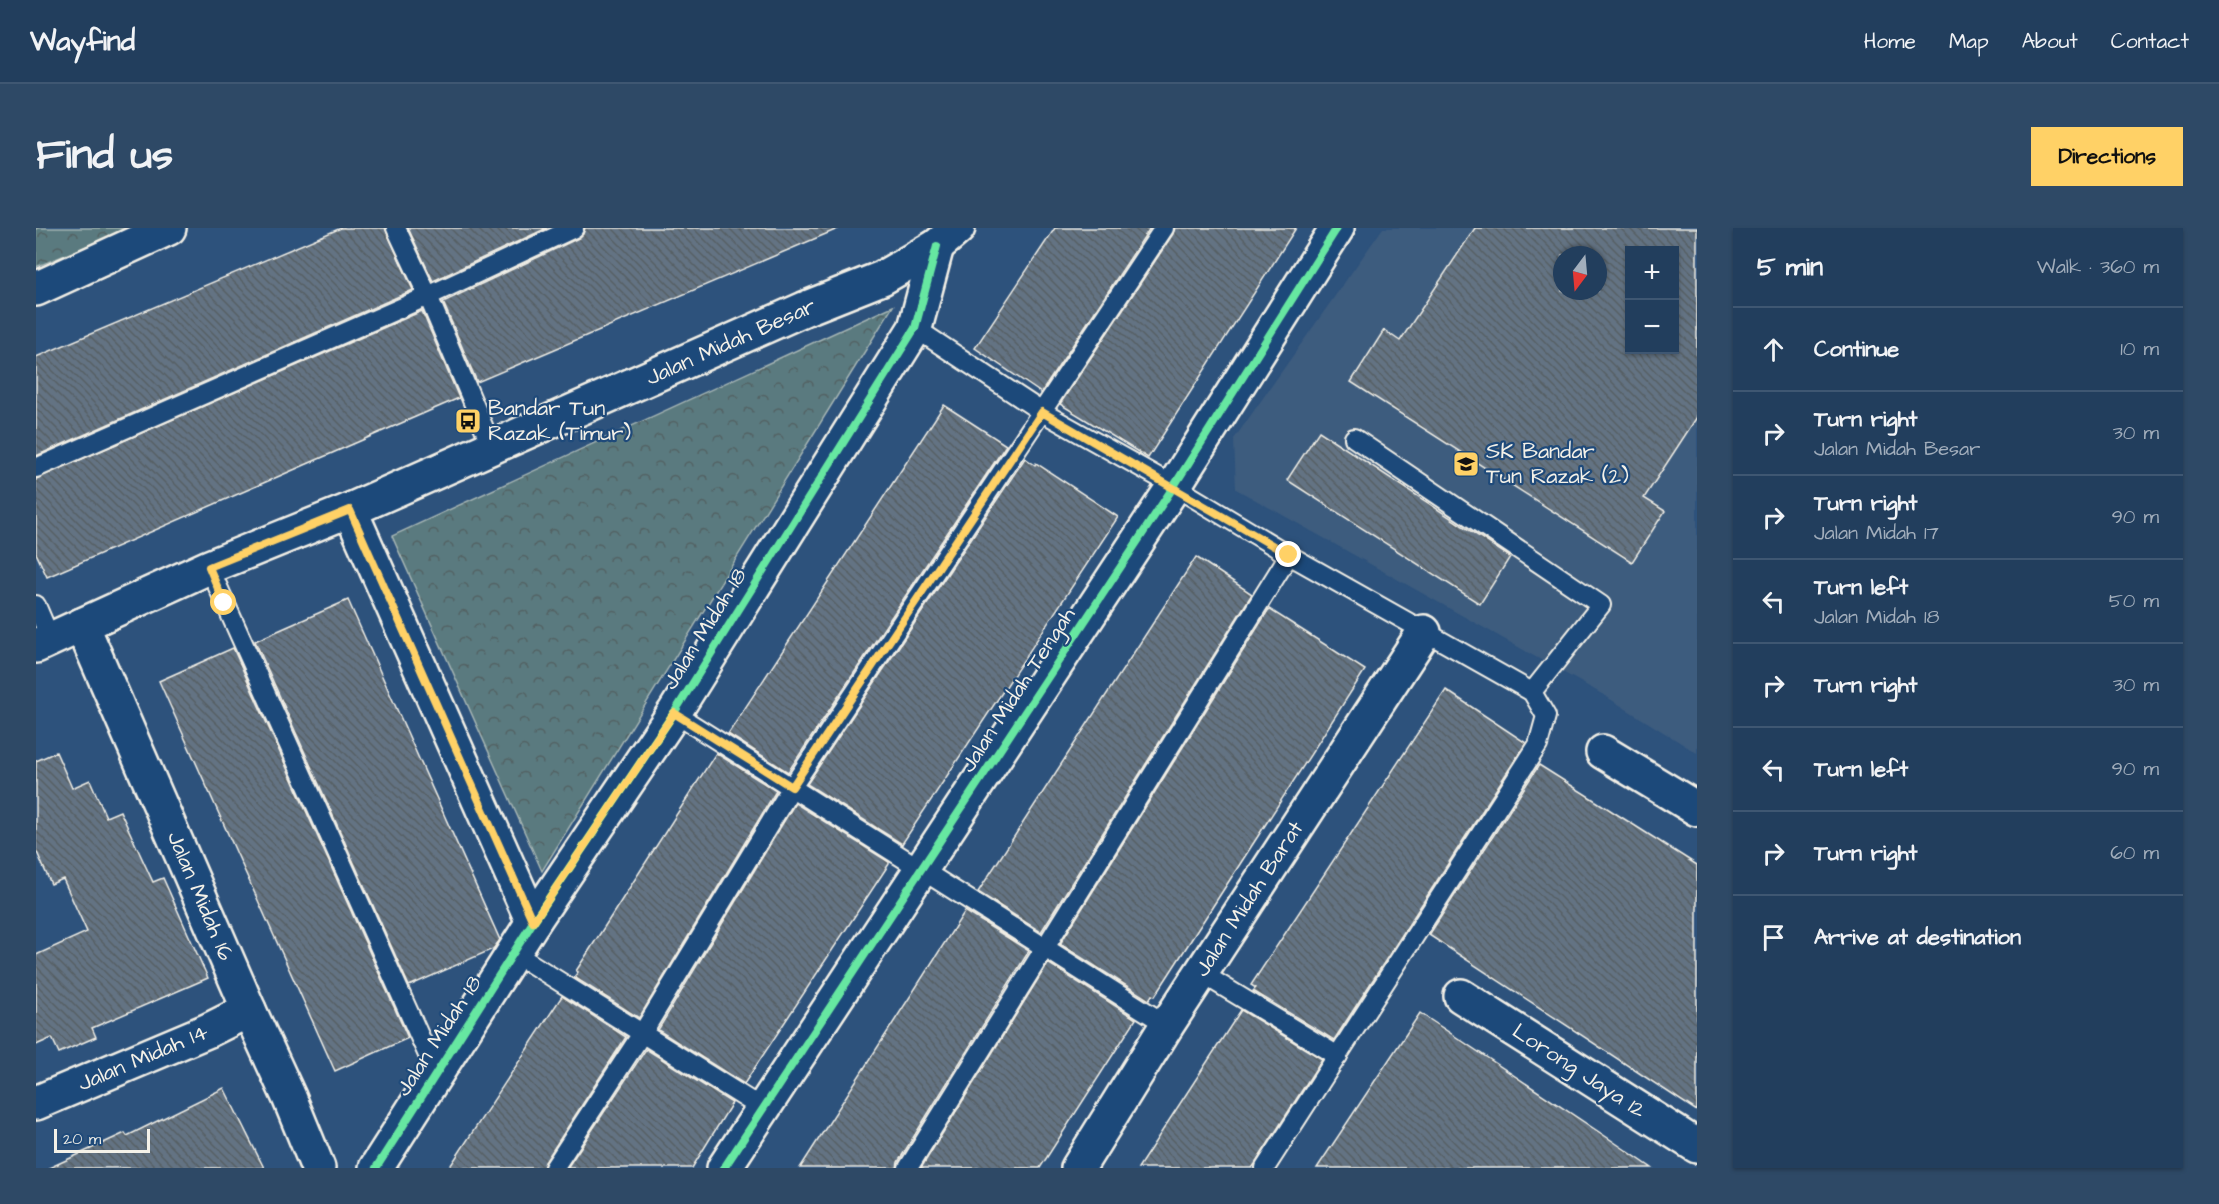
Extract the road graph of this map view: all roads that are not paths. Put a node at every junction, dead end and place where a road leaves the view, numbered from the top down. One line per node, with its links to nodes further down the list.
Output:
1 (169, 228): 7 (street)
2 (396, 228): 8 (lane)
3 (574, 228): 8 (lane)
4 (1164, 228): 10 (lane)
5 (1337, 228): 14 (street, Jalan Midah Tengah)
6 (948, 237): 9 (street, Jalan Midah 18); 12 (street, Jalan Midah Besar)
7 (36, 289)
8 (428, 296): 12 (lane); 13 (lane)
9 (915, 328): 10 (lane); 23 (street, Jalan Midah 18)
10 (1042, 412): 14 (lane); 25 (lane)
11 (1354, 438): 22 (lane)
12 (492, 447): 15 (street, Jalan Midah Besar)
13 (36, 468)
14 (1174, 486): 16 (lane); 27 (street, Jalan Midah Tengah)
15 (350, 510): 17 (street, Jalan Midah Besar); 28 (street)
16 (1289, 555): 20 (lane); 29 (lane)
17 (209, 567): 19 (street, Jalan Midah Besar); 37 (lane)
18 (36, 605): 21 (lane)
19 (82, 625): 21 (street, Jalan Midah Besar); 33 (street, Jalan Midah 16)
20 (1424, 632): 22 (lane); 31 (street, Jalan Midah Barat)
21 (44, 643)
22 (1532, 692): 36 (lane)
23 (674, 713): 25 (lane); 28 (street, Jalan Midah 18)
24 (1603, 752): 26 (street)
25 (792, 787): 27 (lane); 35 (lane)
26 (1697, 810)
27 (922, 868): 29 (lane); 39 (street, Jalan Midah Tengah)
28 (533, 922): 30 (street, Jalan Midah 18)
29 (1046, 948): 34 (lane); 45 (lane)
30 (514, 953): 35 (lane); 37 (street, Jalan Midah 18)
31 (1201, 973): 34 (street, Jalan Midah Barat); 36 (lane)
32 (1461, 996): 40 (street, Lorong Jaya 12)
33 (249, 1010): 38 (street, Jalan Midah 14); 41 (street, Jalan Midah 16)
34 (1167, 1025): 46 (street, Jalan Midah Barat)
35 (643, 1032): 39 (lane); 43 (lane)
36 (1338, 1056): 47 (lane)
37 (436, 1073): 42 (street, Jalan Midah 18)
38 (36, 1103)
39 (763, 1109): 44 (street, Jalan Midah Tengah)
40 (1697, 1146)
41 (318, 1168)
42 (376, 1168)
43 (554, 1168)
44 (724, 1168)
45 (908, 1168)
46 (1078, 1168)
47 (1264, 1168)

